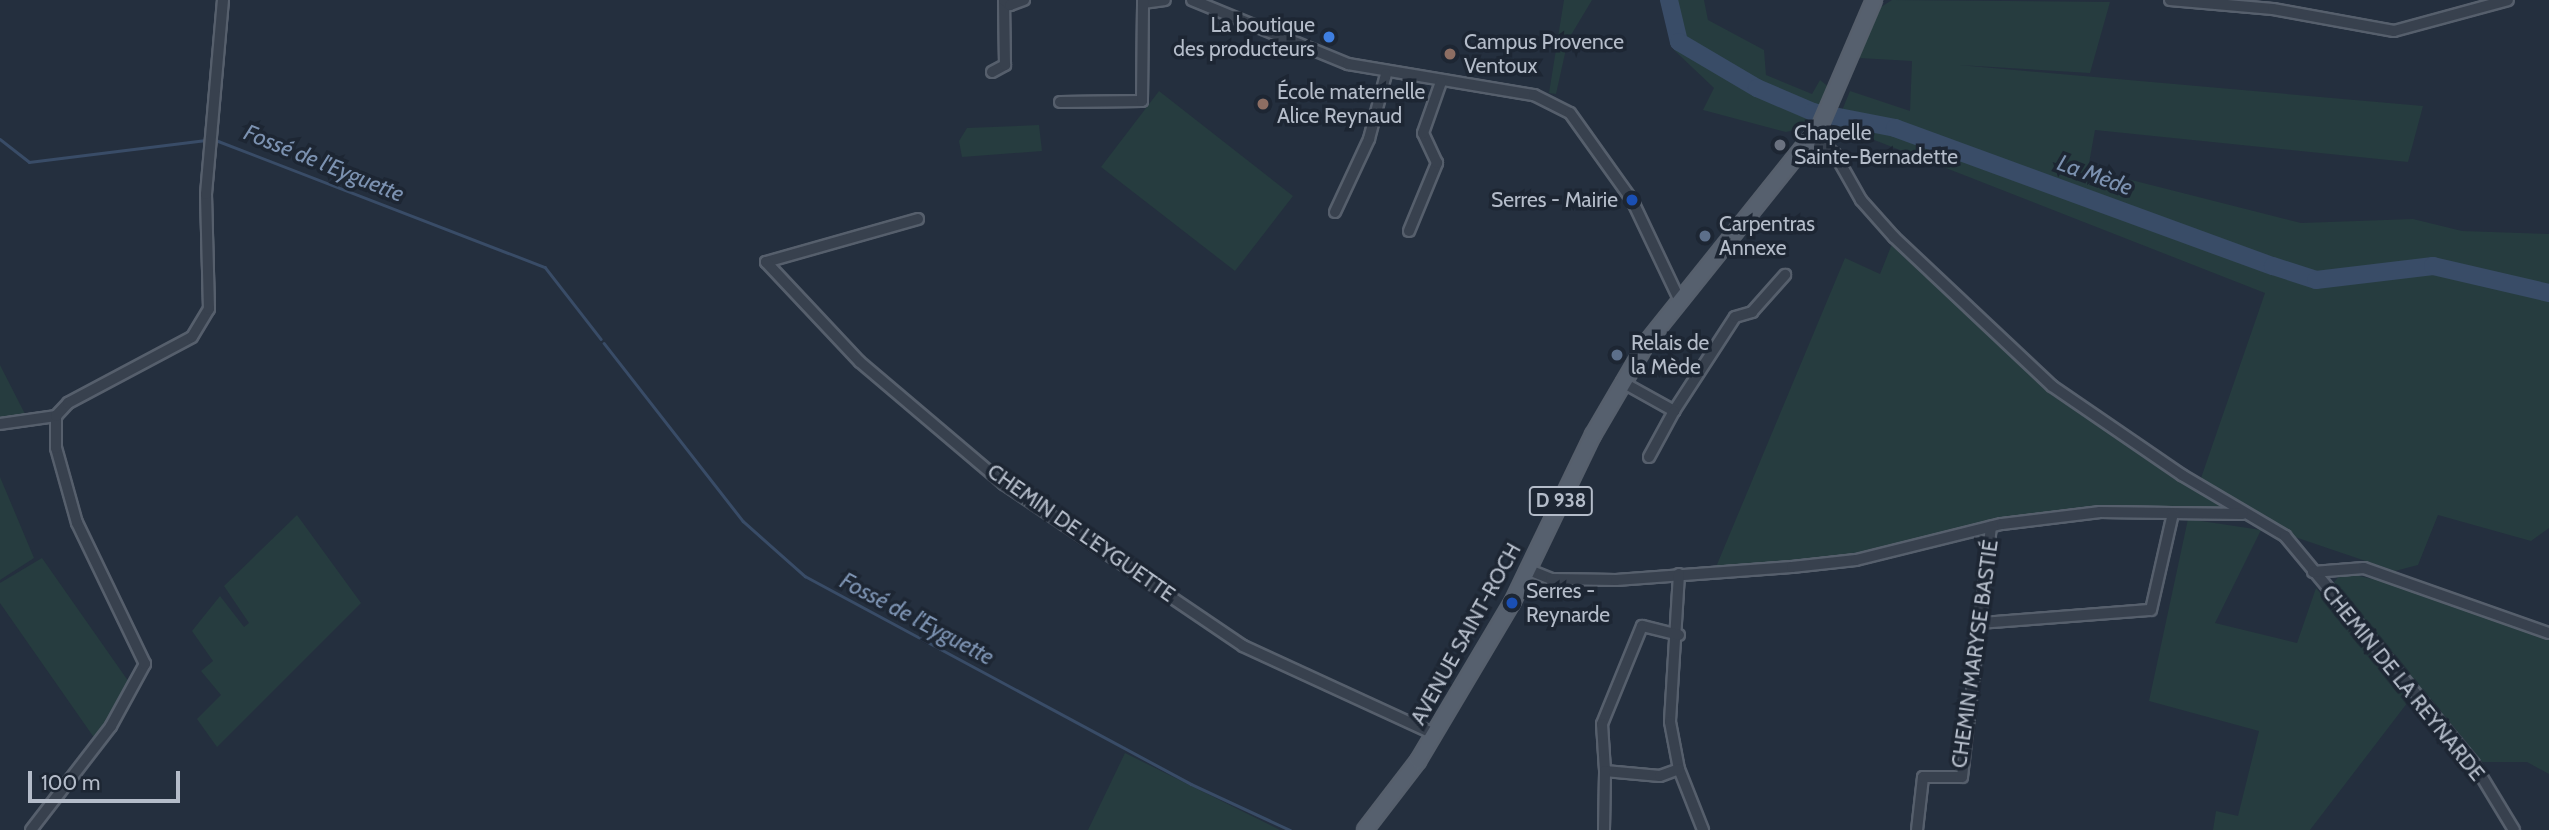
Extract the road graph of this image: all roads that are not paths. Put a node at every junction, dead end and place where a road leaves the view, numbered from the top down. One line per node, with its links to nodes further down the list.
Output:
1 (223, 0): 21 (street)
2 (1024, 0): 9 (street)
3 (1165, 0): 8 (street)
4 (1192, 0): 10 (street)
5 (1874, 0): 13 (main road, AVENUE SAINT-ROCH / D 938)
6 (2169, 0): 7 (street)
7 (2508, 0)
8 (1143, 1): 12 (street)
9 (992, 72)
10 (1386, 74): 11 (street); 14 (street)
11 (1441, 82): 16 (street); 18 (street)
12 (1060, 102)
13 (1816, 132): 18 (main road, AVENUE SAINT-ROCH / D 938); 25 (street, CHEMIN DE LA REYNARDE)
14 (1335, 212)
15 (918, 219): 33 (street, CHEMIN DE L'EYGUETTE)
16 (1409, 231)
17 (1785, 275): 20 (street)
18 (1678, 297): 19 (main road, AVENUE SAINT-ROCH / D 938)
19 (1622, 382): 20 (street); 27 (main road, AVENUE SAINT-ROCH / D 938)
20 (1674, 411): 23 (street)
21 (56, 416): 22 (street); 36 (street)
22 (0, 424)
23 (1648, 457)
24 (2174, 513): 25 (street); 26 (street); 30 (street)
25 (2243, 514): 28 (street, CHEMIN DE LA REYNARDE)
26 (1991, 527): 29 (street); 30 (street, CHEMIN MARYSE BASTIÉ)
27 (1529, 570): 29 (street); 33 (main road, AVENUE SAINT-ROCH / D 938)
28 (2313, 572): 31 (street); 41 (street, CHEMIN DE LA REYNARDE)
29 (1679, 574): 32 (street)
30 (1982, 622): 40 (street, CHEMIN MARYSE BASTIÉ)
31 (2549, 633)
32 (1679, 635): 34 (street); 35 (street)
33 (1434, 734): 37 (main road, AVENUE SAINT-ROCH / D 938)
34 (1679, 769): 35 (street); 39 (street)
35 (1605, 771): 38 (street)
36 (31, 830)
37 (1365, 830)
38 (1604, 830)
39 (1703, 830)
40 (1917, 830)
41 (2514, 830)

